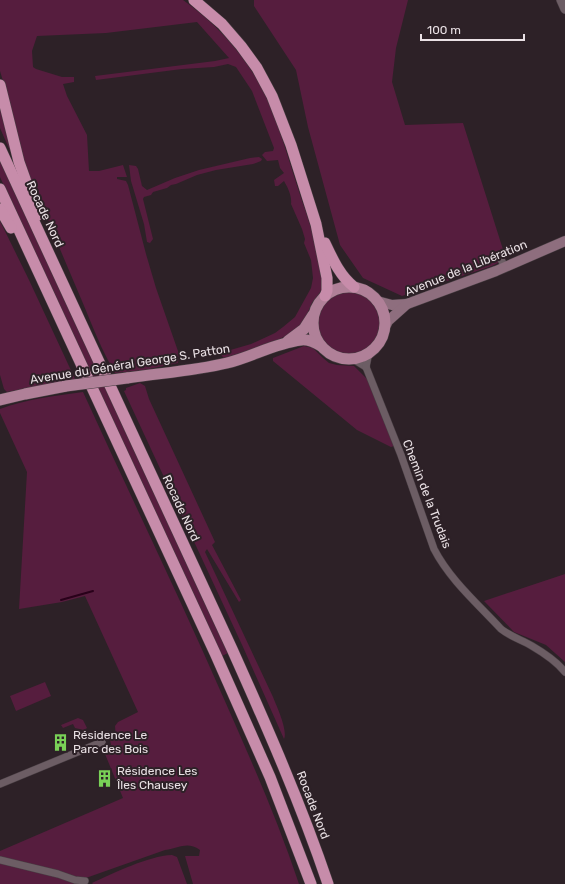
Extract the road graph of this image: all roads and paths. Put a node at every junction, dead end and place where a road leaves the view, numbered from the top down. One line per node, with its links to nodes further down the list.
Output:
1 (194, 0): 8 (highway)
2 (561, 0): 3 (street)
3 (565, 9)
4 (0, 85): 21 (highway)
5 (0, 148): 21 (highway, Rocade Nord)
6 (0, 189): 24 (highway)
7 (0, 209): 24 (highway)
8 (316, 224): 12 (highway); 13 (highway)
9 (565, 241): 11 (main road, Avenue de la Libération)
10 (500, 257): 11 (street)
11 (505, 268): 15 (main road, Avenue de la Libération)
12 (354, 287): 13 (main road); 14 (main road)
13 (325, 296): 16 (main road)
14 (377, 301): 15 (main road); 17 (main road)
15 (407, 304): 17 (main road, Avenue de la Libération)
16 (313, 315): 18 (main road, Avenue du Général George S. Patton); 19 (main road)
17 (384, 329): 20 (main road)
18 (286, 343): 19 (main road, Avenue du Général George S. Patton); 25 (main road, Avenue du Général George S. Patton, bridge)
19 (321, 346): 22 (main road)
20 (369, 352): 22 (main road); 23 (street)
21 (96, 356): 32 (highway, Rocade Nord)
22 (353, 359): 23 (street)
23 (366, 367): 26 (street, Chemin de la Trudais)
24 (97, 399): 31 (highway)
25 (0, 400)
26 (565, 672)
27 (102, 742): 28 (street)
28 (0, 784)
29 (0, 860): 30 (street)
30 (85, 881)
31 (311, 884)
32 (328, 884)

